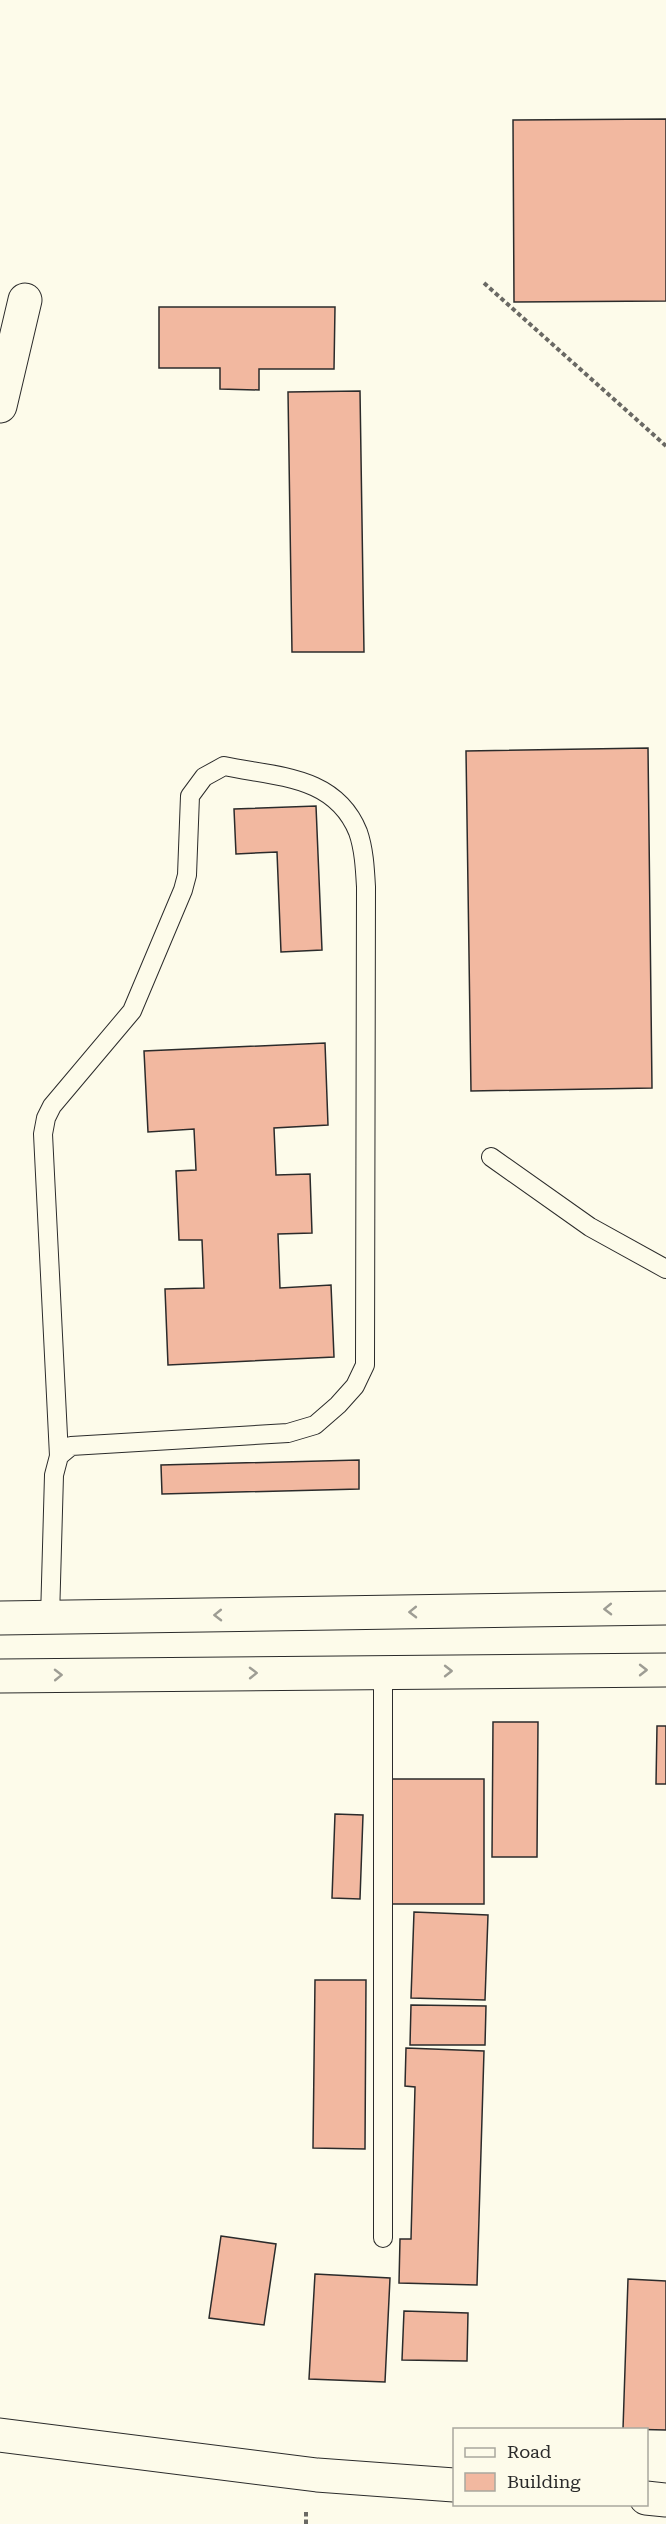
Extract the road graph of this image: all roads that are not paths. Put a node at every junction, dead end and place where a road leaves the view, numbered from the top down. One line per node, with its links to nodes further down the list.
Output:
1 (25, 300): 2 (street)
2 (0, 406)
3 (491, 1157): 4 (lane)
4 (666, 1269)
5 (58, 1456): 5 (lane); 8 (lane)
6 (666, 1608): 8 (street, one-way to 8)
7 (0, 1618): 8 (street)
8 (50, 1618)
9 (666, 1670): 10 (street, one-way to 9)
10 (383, 1672): 11 (street, one-way to 10); 12 (lane)
11 (0, 1676)
12 (383, 2238)
13 (0, 2435): 14 (street)
14 (453, 2485)
15 (648, 2499): 16 (street)
16 (666, 2500)

